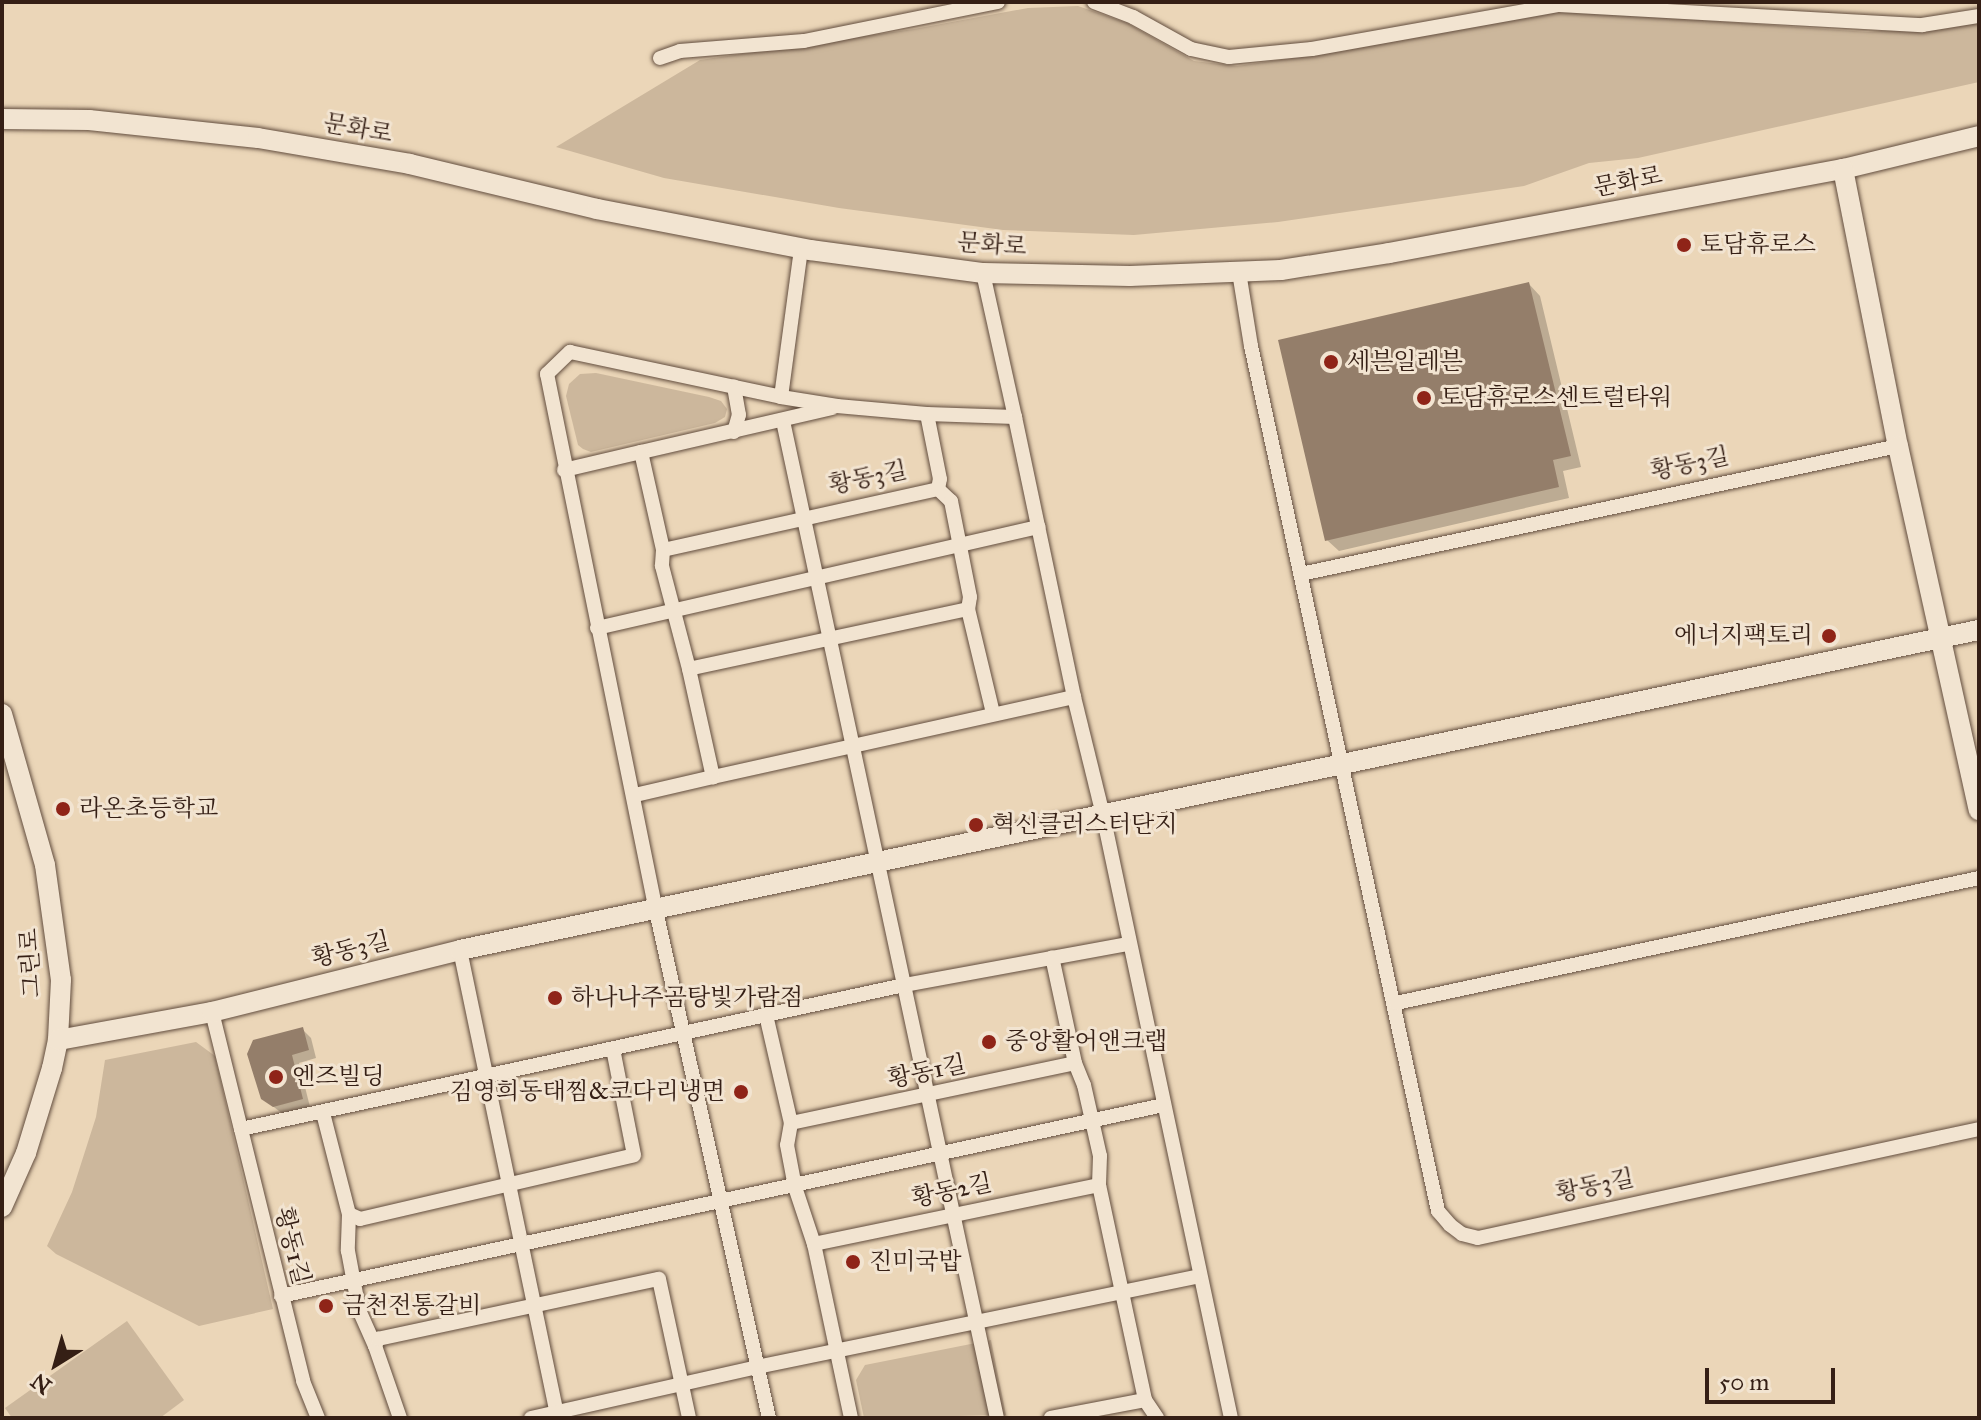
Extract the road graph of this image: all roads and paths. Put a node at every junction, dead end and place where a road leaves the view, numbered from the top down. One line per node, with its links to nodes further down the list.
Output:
1 (998, 2): 4 (street)
2 (1094, 2): 3 (street)
3 (1979, 16)
4 (660, 58)
5 (2, 119): 8 (street, 문화로)
6 (1979, 136): 7 (street, 문화로)
7 (1843, 169): 9 (street, 문화로); 18 (street)
8 (801, 249): 10 (street, 문화로); 12 (street)
9 (1239, 272): 10 (street, 문화로); 26 (street, 황동3길)
10 (983, 273): 15 (street)
11 (734, 386): 12 (street); 17 (street); 20 (street)
12 (781, 397): 13 (street)
13 (837, 406): 14 (street); 16 (street)
14 (927, 414): 15 (street); 21 (street, 황동3길)
15 (1015, 417): 23 (street)
16 (783, 421): 17 (street); 22 (street)
17 (734, 432): 19 (street)
18 (1898, 446): 26 (street, 황동3길); 32 (street)
19 (641, 452): 20 (street); 25 (street)
20 (564, 470): 30 (street)
21 (938, 489): 22 (street, 황동3길); 24 (street)
22 (802, 518): 25 (street, 황동3길); 27 (street)
23 (1039, 527): 24 (street); 35 (street)
24 (959, 545): 27 (street); 29 (street)
25 (663, 550): 28 (street)
26 (1301, 574): 39 (street, 황동3길)
27 (817, 576): 28 (street); 33 (street)
28 (672, 609): 30 (street); 34 (street)
29 (968, 609): 33 (street); 36 (street)
30 (597, 628): 41 (street)
31 (1979, 630): 32 (street, 황동3길)
32 (1941, 637): 39 (street, 황동3길); 42 (street)
33 (830, 638): 34 (street); 38 (street)
34 (689, 669): 40 (street)
35 (1074, 697): 36 (street); 43 (street)
36 (993, 713): 38 (street)
37 (2, 714): 55 (street, 그린로)
38 (853, 744): 40 (street); 44 (street)
39 (1342, 766): 43 (street, 황동3길); 51 (street, 황동3길)
40 (713, 777): 41 (street)
41 (635, 795): 46 (street)
42 (1979, 810)
43 (1103, 815): 44 (street, 황동3길); 47 (street)
44 (878, 863): 46 (street, 황동3길); 50 (street)
45 (1979, 878): 51 (street)
46 (656, 911): 48 (street, 황동3길); 54 (street)
47 (1128, 944): 49 (street); 60 (street)
48 (460, 950): 52 (street, 황동3길); 58 (street)
49 (1052, 957): 50 (street); 57 (street)
50 (904, 985): 53 (street); 59 (street)
51 (1396, 1003): 65 (street, 황동3길)
52 (212, 1012): 55 (street, 황동3길); 64 (street, 황동1길)
53 (766, 1015): 54 (street); 63 (street)
54 (683, 1033): 56 (street); 70 (street)
55 (58, 1040): 71 (street, 그린로)
56 (613, 1049): 58 (street); 67 (street)
57 (1075, 1063): 59 (street, 황동1길); 62 (street)
58 (486, 1075): 61 (street); 67 (street)
59 (928, 1094): 63 (street, 황동1길); 66 (street)
60 (1164, 1105): 62 (street); 76 (street)
61 (323, 1113): 64 (street); 73 (street)
62 (1092, 1121): 66 (street); 68 (street)
63 (791, 1123): 69 (street)
64 (241, 1129): 79 (street, 황동1길)
65 (1979, 1129)
66 (940, 1154): 69 (street); 72 (street)
67 (509, 1184): 73 (street); 74 (street)
68 (1099, 1185): 72 (street, 황동2길); 78 (street)
69 (795, 1187): 70 (street); 75 (street)
70 (723, 1201): 74 (street); 84 (street)
71 (2, 1207)
72 (952, 1213): 75 (street, 황동2길); 81 (street)
73 (349, 1214): 77 (street)
74 (521, 1243): 77 (street); 80 (street)
75 (814, 1244): 83 (street)
76 (1199, 1276): 78 (street); 97 (street)
77 (353, 1280): 79 (street); 82 (street)
78 (1123, 1291): 81 (street); 86 (street)
79 (281, 1296): 88 (street, 황동1길)
80 (534, 1305): 82 (street); 85 (street); 87 (street)
81 (976, 1321): 83 (street); 94 (street)
82 (375, 1346): 89 (street)
83 (837, 1350): 84 (street); 93 (street)
84 (757, 1367): 85 (street); 92 (street)
85 (682, 1384): 87 (street); 91 (street)
86 (1145, 1400): 95 (street); 96 (street)
87 (557, 1415): 90 (street)
88 (318, 1418)
89 (400, 1418)
90 (531, 1418)
91 (689, 1418)
92 (769, 1418)
93 (851, 1418)
94 (997, 1418)
95 (1051, 1418)
96 (1157, 1418)
97 (1231, 1418)

